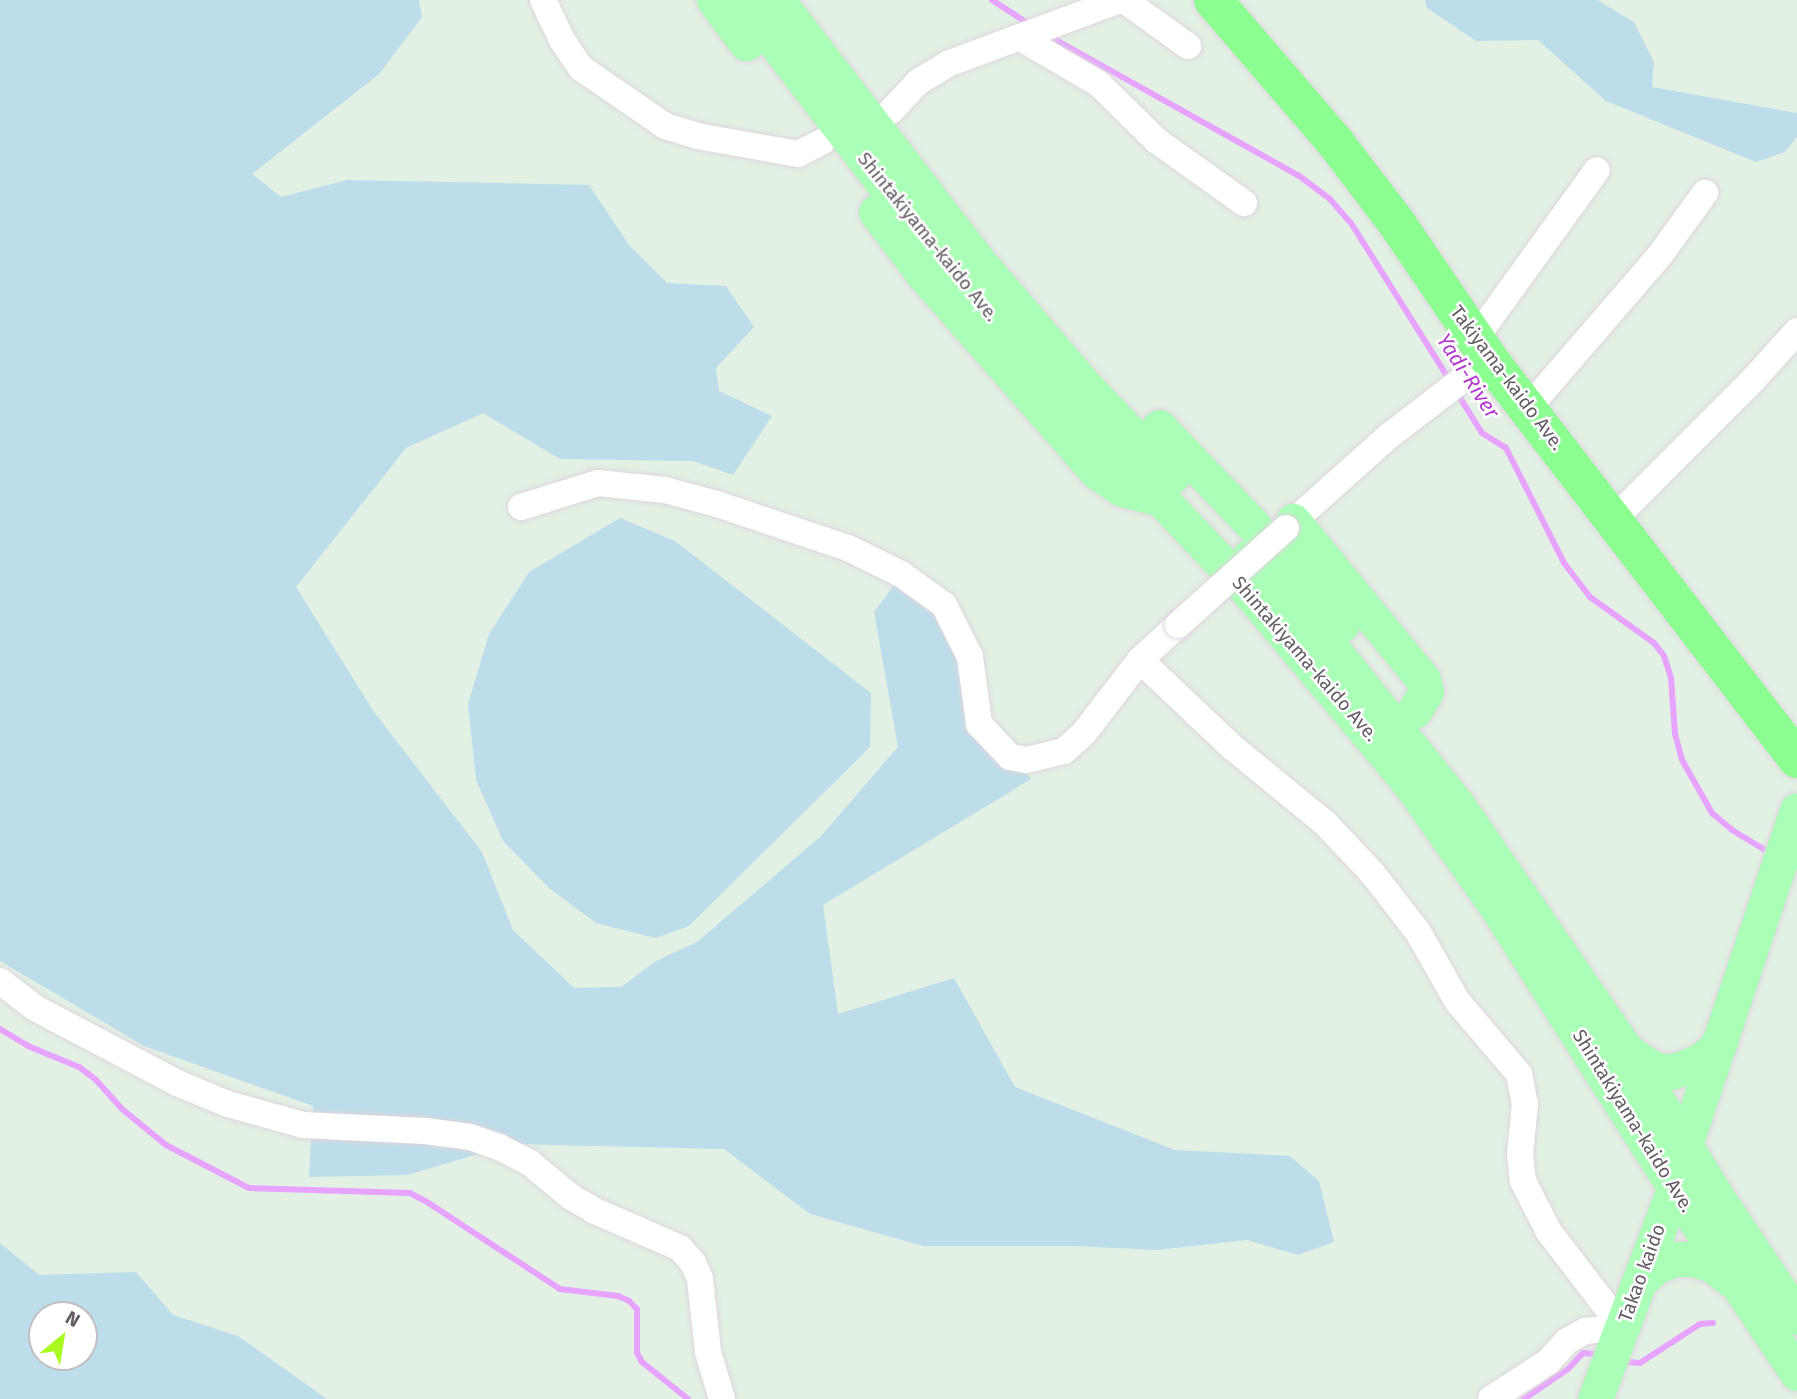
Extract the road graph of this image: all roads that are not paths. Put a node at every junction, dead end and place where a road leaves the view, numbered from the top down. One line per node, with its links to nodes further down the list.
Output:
1 (543, 0): 11 (street)
2 (714, 0): 11 (main road)
3 (742, 0): 20 (main road, Shintakiyama-kaido Ave.)
4 (777, 0): 15 (main road, Shintakiyama-kaido Ave.)
5 (805, 0): 10 (main road)
6 (1121, 0): 8 (street); 9 (street)
7 (1213, 0): 17 (highway, Takiyama-kaido Ave.)
8 (1022, 36): 10 (street); 14 (street)
9 (1188, 46)
10 (891, 111): 15 (main road)
11 (822, 142): 20 (main road)
12 (1597, 170): 17 (street)
13 (1705, 194): 19 (street)
14 (1244, 203)
15 (978, 261): 18 (main road, Shintakiyama-kaido Ave.)
16 (1797, 331): 22 (street)
17 (1479, 356): 19 (highway, Takiyama-kaido Ave.); 23 (street)
18 (1086, 387): 25 (main road); 27 (main road, Shintakiyama-kaido Ave.)
19 (1529, 407): 22 (highway, Takiyama-kaido Ave.)
20 (1162, 499): 33 (main road, Shintakiyama-kaido Ave.)
21 (520, 507): 24 (street)
22 (1613, 520): 26 (highway, Takiyama-kaido Ave.)
23 (1289, 524): 24 (street, bridge); 25 (main road)
24 (1140, 660): 39 (street)
25 (1414, 710): 27 (main road)
26 (1797, 759)
27 (1460, 807): 31 (main road, Shintakiyama-kaido Ave.)
28 (1797, 810): 30 (main road, Takao kaido)
29 (0, 981): 41 (street)
30 (1724, 1035): 31 (main road); 32 (main road, Takao kaido)
31 (1627, 1051): 32 (main road, Shintakiyama-kaido Ave.)
32 (1685, 1145): 33 (main road, Takao kaido); 34 (main road, Shintakiyama-kaido Ave.)
33 (1675, 1186): 35 (main road, Takao kaido); 36 (main road, Shintakiyama-kaido Ave.)
34 (1737, 1229): 37 (main road); 38 (main road, Shintakiyama-kaido Ave.)
35 (1638, 1283): 36 (main road); 39 (main road, Takao kaido)
36 (1740, 1288): 40 (main road, Shintakiyama-kaido Ave.)
37 (1797, 1293)
38 (1797, 1317)
39 (1622, 1327): 42 (street); 43 (main road, Takao kaido)
40 (1797, 1373)
41 (722, 1399)
42 (1491, 1399)
43 (1595, 1399)

